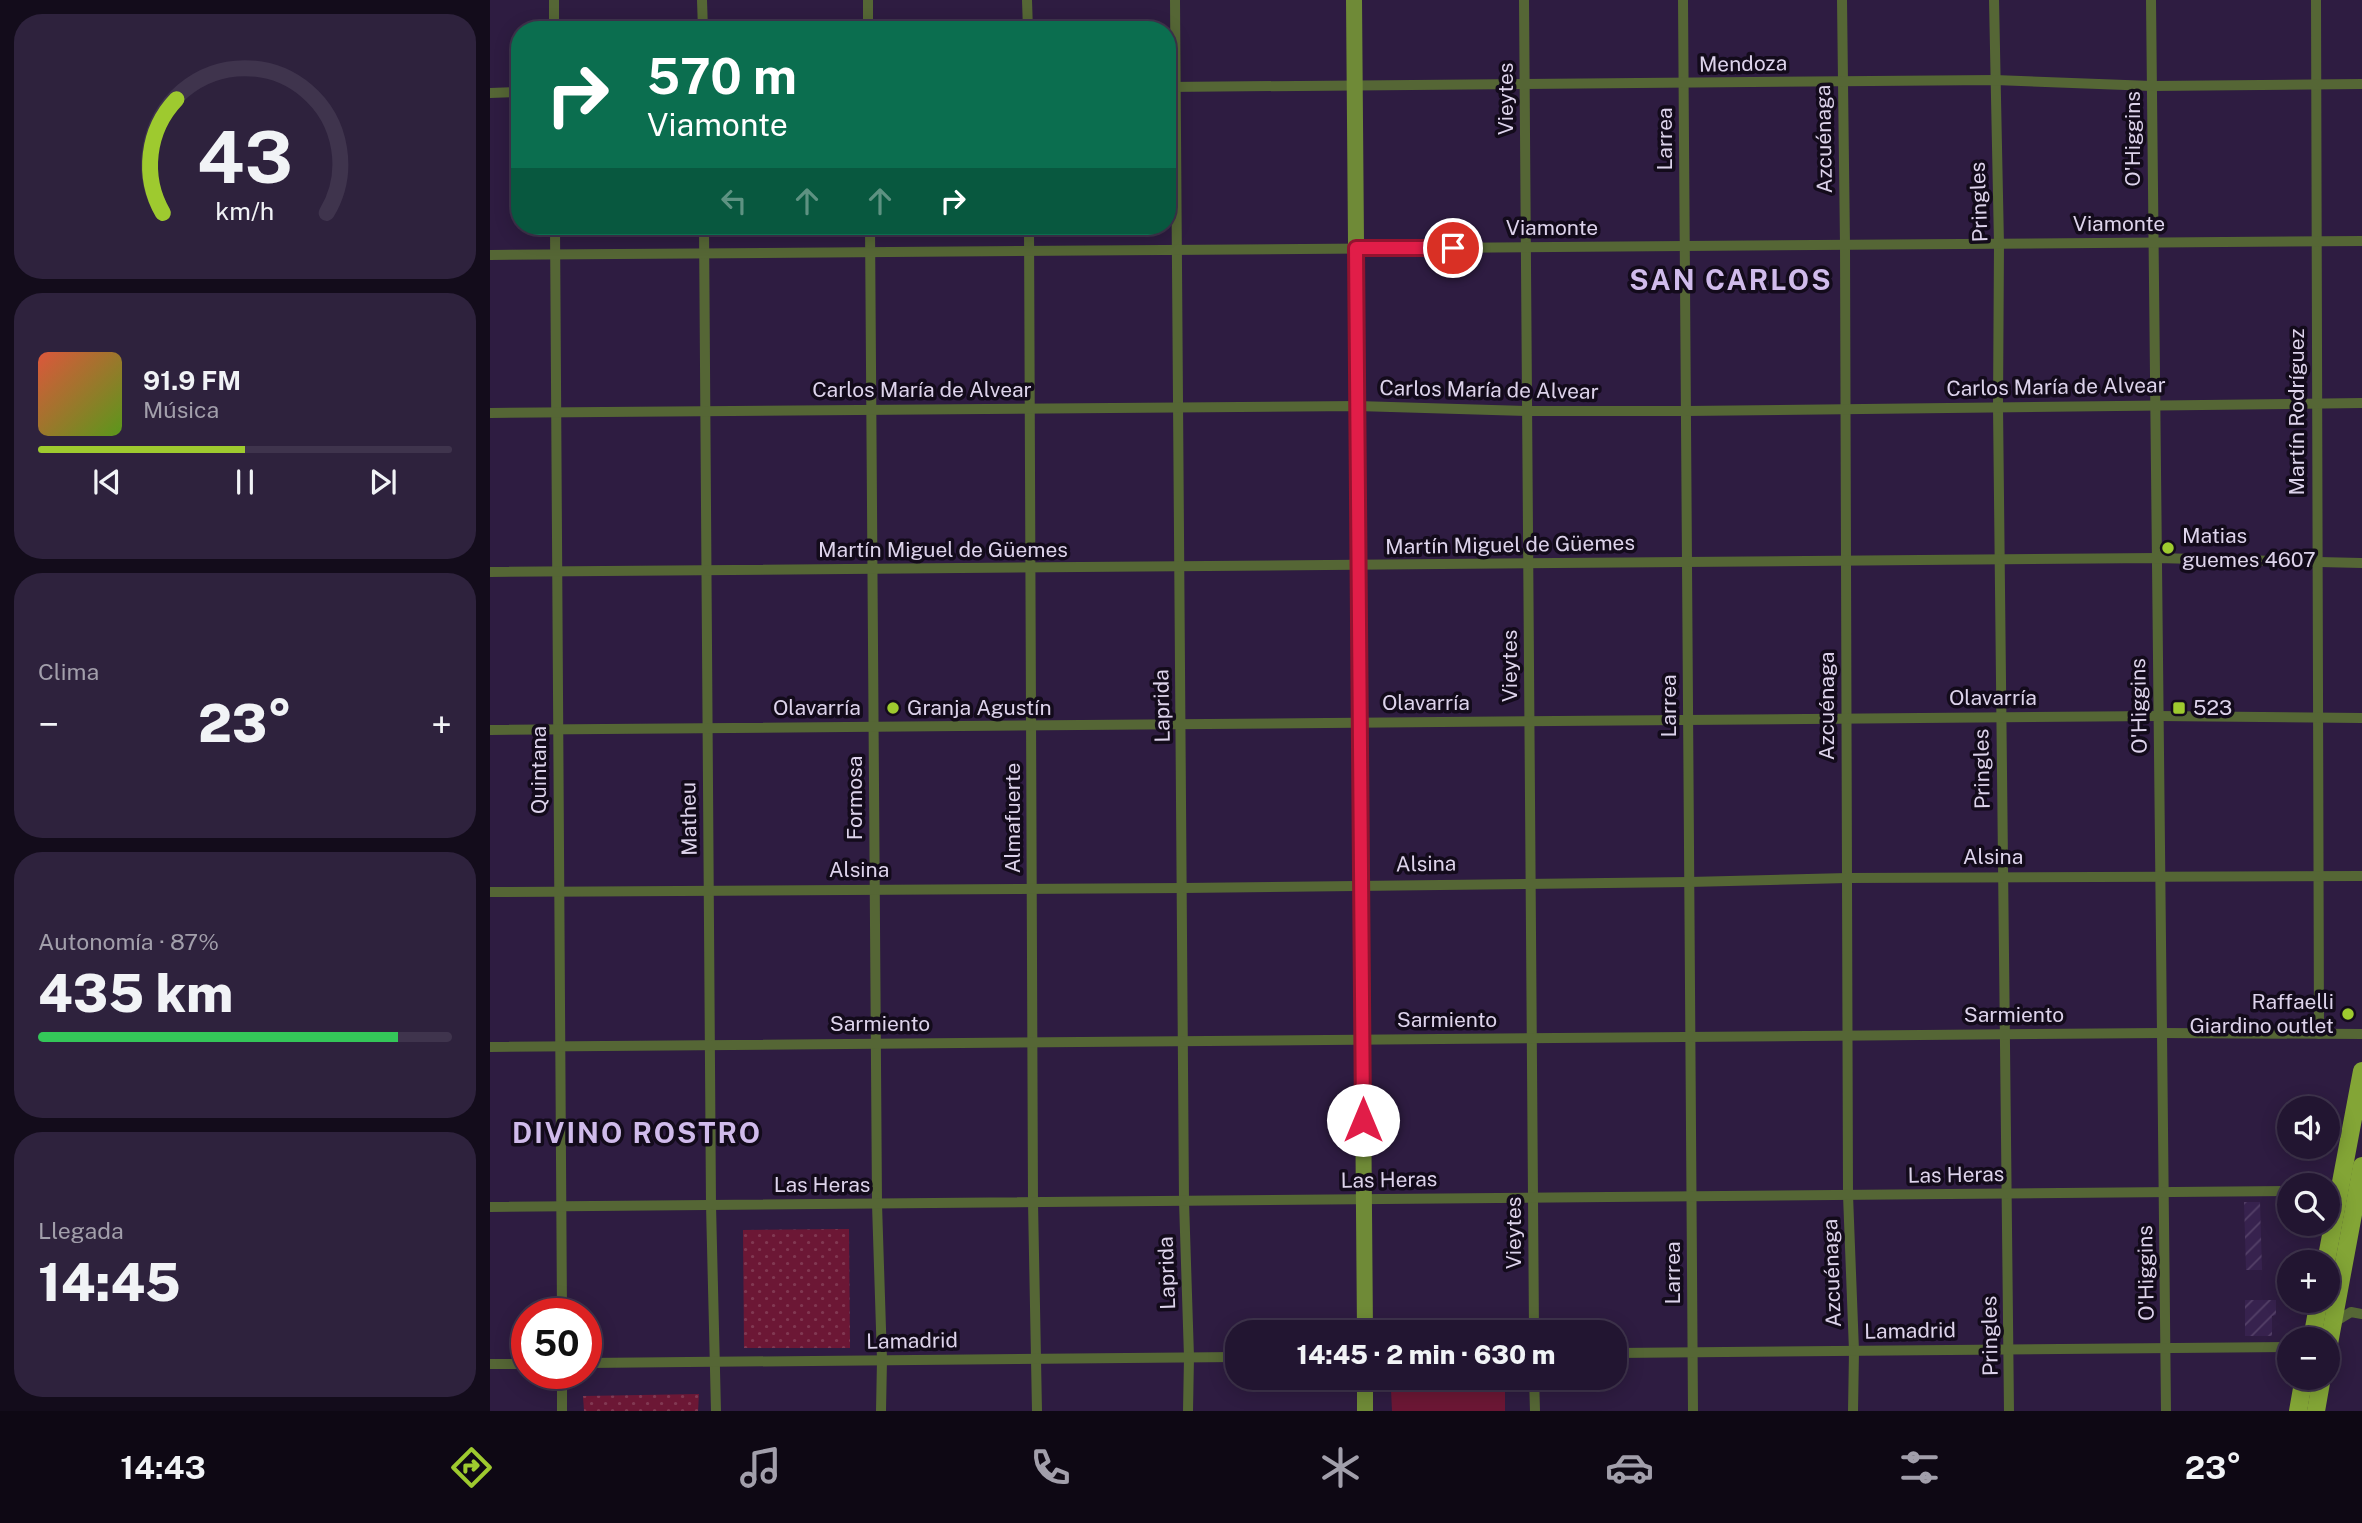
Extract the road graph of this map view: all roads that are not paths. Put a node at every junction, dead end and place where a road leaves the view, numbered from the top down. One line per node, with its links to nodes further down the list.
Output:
1 (554, 0): 13 (street)
2 (702, 0): 14 (street)
3 (868, 0): 15 (street)
4 (1027, 0): 16 (street)
5 (1175, 0): 17 (street, Laprida)
6 (1354, 0): 24 (main road)
7 (1524, 0): 20 (street, Vieytes)
8 (1683, 0): 21 (street, Larrea)
9 (1842, 0): 19 (street, Azcuénaga)
10 (1994, 0): 18 (street, Pringles)
11 (2151, 0): 25 (street, O'Higgins)
12 (2316, 0): 22 (street, Martín Rodríguez)
13 (554, 21)
14 (703, 21)
15 (868, 21)
16 (1028, 21)
17 (1174, 21)
18 (1995, 80): 19 (street, Mendoza); 25 (street, Mendoza); 37 (street, Pringles)
19 (1843, 81): 21 (street, Mendoza); 38 (street, Azcuénaga)
20 (1525, 84): 21 (street, Mendoza); 24 (street, Mendoza); 39 (street, Vieytes)
21 (1684, 84): 40 (street, Larrea)
22 (2316, 84): 23 (street, Mendoza); 25 (street, Mendoza); 35 (street, Martín Rodríguez)
23 (2362, 84)
24 (1354, 86): 26 (street, Mendoza); 41 (main road)
25 (2152, 86): 36 (street, O'Higgins)
26 (1176, 87)
27 (511, 92): 28 (street)
28 (490, 93)
29 (555, 235): 46 (street, Quintana)
30 (704, 235): 45 (street, Matheu)
31 (870, 235): 44 (street, Formosa)
32 (1029, 235): 43 (street, Almafuerte)
33 (1176, 235): 42 (street, Laprida)
34 (2362, 241): 35 (street, Viamonte)
35 (2316, 242): 36 (street, Viamonte); 49 (street, Martín Rodríguez)
36 (2154, 243): 37 (street, Viamonte); 50 (street, O'Higgins)
37 (1999, 244): 38 (street, Viamonte); 52 (street, Pringles)
38 (1845, 245): 40 (street, Viamonte); 56 (street, Azcuénaga)
39 (1526, 247): 40 (street, Viamonte); 41 (street, Viamonte); 58 (street, Vieytes)
40 (1685, 247): 59 (street, Larrea)
41 (1356, 248): 42 (street, Viamonte); 51 (main road)
42 (1176, 250): 43 (street, Viamonte); 53 (street, Laprida)
43 (1029, 251): 44 (street, Viamonte); 54 (street, Almafuerte)
44 (871, 252): 45 (street, Viamonte); 55 (street, Formosa)
45 (704, 253): 46 (street, Viamonte); 57 (street, Matheu)
46 (555, 254): 47 (street, Viamonte); 60 (street, Quintana)
47 (490, 255)
48 (2362, 403): 49 (street, Carlos María de Alvear)
49 (2317, 404): 50 (street, Carlos María de Alvear); 66 (street, Martín Rodríguez)
50 (2155, 406): 52 (street, Carlos María de Alvear); 62 (street, O'Higgins)
51 (1357, 407): 53 (street, Carlos María de Alvear); 58 (street, Carlos María de Alvear); 69 (main road)
52 (1998, 407): 56 (street, Carlos María de Alvear); 63 (street, Pringles)
53 (1178, 408): 54 (street, Carlos María de Alvear); 70 (street, Laprida)
54 (1030, 409): 55 (street, Carlos María de Alvear); 71 (street, Almafuerte)
55 (872, 410): 57 (street, Carlos María de Alvear); 72 (street, Formosa)
56 (1844, 410): 59 (street, Carlos María de Alvear); 64 (street, Azcuénaga)
57 (705, 411): 60 (street, Carlos María de Alvear); 73 (street, Matheu)
58 (1527, 411): 59 (street, Carlos María de Alvear); 68 (street, Vieytes)
59 (1686, 411): 65 (street, Larrea)
60 (556, 412): 61 (street, Carlos María de Alvear); 75 (street, Quintana)
61 (490, 413)
62 (2156, 558): 63 (street, Martín Miguel de Güemes); 66 (street, Martín Miguel de Güemes); 76 (street, O'Higgins)
63 (2000, 559): 64 (street, Martín Miguel de Güemes); 77 (street, Pringles)
64 (1845, 561): 65 (street, Martín Miguel de Güemes); 80 (street, Azcuénaga)
65 (1687, 562): 68 (street, Martín Miguel de Güemes); 82 (street, Larrea)
66 (2316, 562): 67 (street, Martín Miguel de Güemes); 78 (street, Martín Rodríguez)
67 (2362, 563)
68 (1529, 564): 69 (street, Martín Miguel de Güemes); 81 (street, Vieytes)
69 (1358, 566): 70 (street, Martín Miguel de Güemes); 83 (main road)
70 (1180, 568): 71 (street, Martín Miguel de Güemes); 84 (street, Laprida)
71 (1031, 569): 72 (street, Martín Miguel de Güemes); 85 (street, Almafuerte)
72 (873, 570): 73 (street, Martín Miguel de Güemes); 86 (street, Formosa)
73 (706, 571): 75 (street, Martín Miguel de Güemes); 87 (street, Matheu)
74 (490, 572): 75 (street, Martín Miguel de Güemes)
75 (557, 572): 88 (street, Quintana)
76 (2158, 716): 77 (street, Olavarría); 78 (street, Olavarría); 91 (street, O'Higgins)
77 (2001, 718): 80 (street, Olavarría); 90 (street, Pringles)
78 (2317, 718): 79 (street, Olavarría); 92 (street, Martín Rodríguez)
79 (2362, 718)
80 (1846, 719): 82 (street, Olavarría); 94 (street, Azcuénaga)
81 (1530, 721): 82 (street, Olavarría); 83 (street, Olavarría); 95 (street, Vieytes)
82 (1688, 721): 96 (street, Larrea)
83 (1360, 723): 84 (street, Olavarría); 97 (main road)
84 (1181, 724): 85 (street, Olavarría); 98 (street, Laprida)
85 (1032, 725): 86 (street, Olavarría); 99 (street, Almafuerte)
86 (874, 727): 87 (street, Olavarría); 101 (street, Formosa)
87 (708, 728): 88 (street, Olavarría); 100 (street, Matheu)
88 (558, 729): 89 (street, Olavarría); 102 (street, Quintana)
89 (490, 730)
90 (2003, 876): 91 (street, Alsina); 94 (street, Alsina); 107 (street, Pringles)
91 (2161, 876): 92 (street, Alsina); 104 (street, O'Higgins)
92 (2318, 876): 93 (street, Alsina); 105 (street, Martín Rodríguez)
93 (2362, 876)
94 (1847, 878): 96 (street, Alsina); 108 (street, Azcuénaga)
95 (1530, 882): 96 (street, Alsina); 97 (street, Alsina); 110 (street, Vieytes)
96 (1689, 882): 109 (street, Larrea)
97 (1361, 884): 98 (street, Alsina); 111 (main road)
98 (1183, 888): 99 (street, Alsina); 112 (street, Laprida)
99 (1032, 889): 101 (street, Alsina); 113 (street, Almafuerte)
100 (709, 890): 101 (street, Alsina); 102 (street, Alsina); 115 (street, Matheu)
101 (875, 890): 114 (street, Formosa)
102 (559, 891): 103 (street, Alsina); 116 (street, Quintana)
103 (490, 892)
104 (2161, 1033): 105 (street, Sarmiento); 107 (street, Sarmiento); 124 (street, O'Higgins)
105 (2319, 1034): 106 (street, Sarmiento)
106 (2362, 1034)
107 (2005, 1035): 108 (street, Sarmiento); 125 (street, Pringles)
108 (1848, 1036): 109 (street, Sarmiento); 126 (street, Azcuénaga)
109 (1690, 1038): 110 (street, Sarmiento); 127 (street, Larrea)
110 (1532, 1039): 111 (street, Sarmiento); 128 (street, Vieytes)
111 (1362, 1040): 112 (street, Sarmiento); 129 (main road)
112 (1183, 1041): 113 (street, Sarmiento); 130 (street, Laprida)
113 (1033, 1042): 114 (street, Sarmiento); 131 (street, Almafuerte)
114 (876, 1044): 115 (street, Sarmiento); 132 (street, Formosa)
115 (710, 1045): 116 (street, Sarmiento); 133 (street, Matheu)
116 (560, 1046): 117 (street, Sarmiento); 135 (street, Quintana)
117 (490, 1047)
118 (2362, 1071): 121 (main road)
119 (2362, 1160): 122 (street)
120 (2362, 1166): 140 (main road)
121 (2338, 1173)
122 (2340, 1184)
123 (2277, 1191): 124 (street, Las Heras)
124 (2163, 1192): 125 (street, Las Heras); 144 (street, O'Higgins)
125 (2006, 1194): 126 (street, Las Heras); 145 (street, Pringles)
126 (1848, 1195): 127 (street, Las Heras); 146 (street, Azcuénaga)
127 (1691, 1196): 128 (street, Las Heras); 148 (street, Larrea)
128 (1533, 1198): 129 (street, Las Heras); 139 (street, Vieytes)
129 (1364, 1199): 130 (street, Las Heras); 138 (main road)
130 (1184, 1201): 131 (street, Las Heras); 149 (street, Laprida)
131 (1033, 1202): 132 (street, Las Heras); 151 (street, Almafuerte)
132 (877, 1204): 133 (street, Las Heras); 152 (street, Formosa)
133 (711, 1205): 135 (street, Las Heras); 153 (street, Matheu)
134 (490, 1207): 135 (street, Las Heras)
135 (561, 1207): 136 (street, Quintana)
136 (562, 1298)
137 (2362, 1314): 140 (street)
138 (1365, 1320)
139 (1534, 1320)
140 (2332, 1324): 141 (street); 142 (main road)
141 (2327, 1327)
142 (2332, 1327)
143 (2277, 1347): 144 (street, Lamadrid)
144 (2166, 1348): 145 (street, Lamadrid); 172 (street, O'Higgins)
145 (2010, 1349): 146 (street, Lamadrid); 171 (street, Pringles)
146 (1854, 1351): 148 (street, Lamadrid); 170 (street, Azcuénaga)
147 (1627, 1353): 148 (street, Lamadrid)
148 (1692, 1353): 169 (street, Larrea)
149 (1189, 1357): 150 (street, Lamadrid); 151 (street, Lamadrid); 166 (street, Laprida)
150 (1225, 1357)
151 (1038, 1359): 152 (street, Lamadrid); 165 (street, Almafuerte)
152 (882, 1360): 153 (street, Lamadrid); 164 (street, Formosa)
153 (716, 1362): 154 (street, Lamadrid); 163 (street, Matheu)
154 (602, 1363)
155 (490, 1364): 156 (street)
156 (511, 1364)
157 (562, 1389): 162 (street)
158 (1365, 1390): 167 (main road)
159 (1534, 1390): 168 (street)
160 (2302, 1390): 173 (main road)
161 (2320, 1390): 174 (main road)
162 (562, 1411)
163 (716, 1411)
164 (881, 1411)
165 (1037, 1411)
166 (1188, 1411)
167 (1365, 1411)
168 (1535, 1411)
169 (1693, 1411)
170 (1853, 1411)
171 (2009, 1411)
172 (2166, 1411)
173 (2298, 1411)
174 (2316, 1411)

